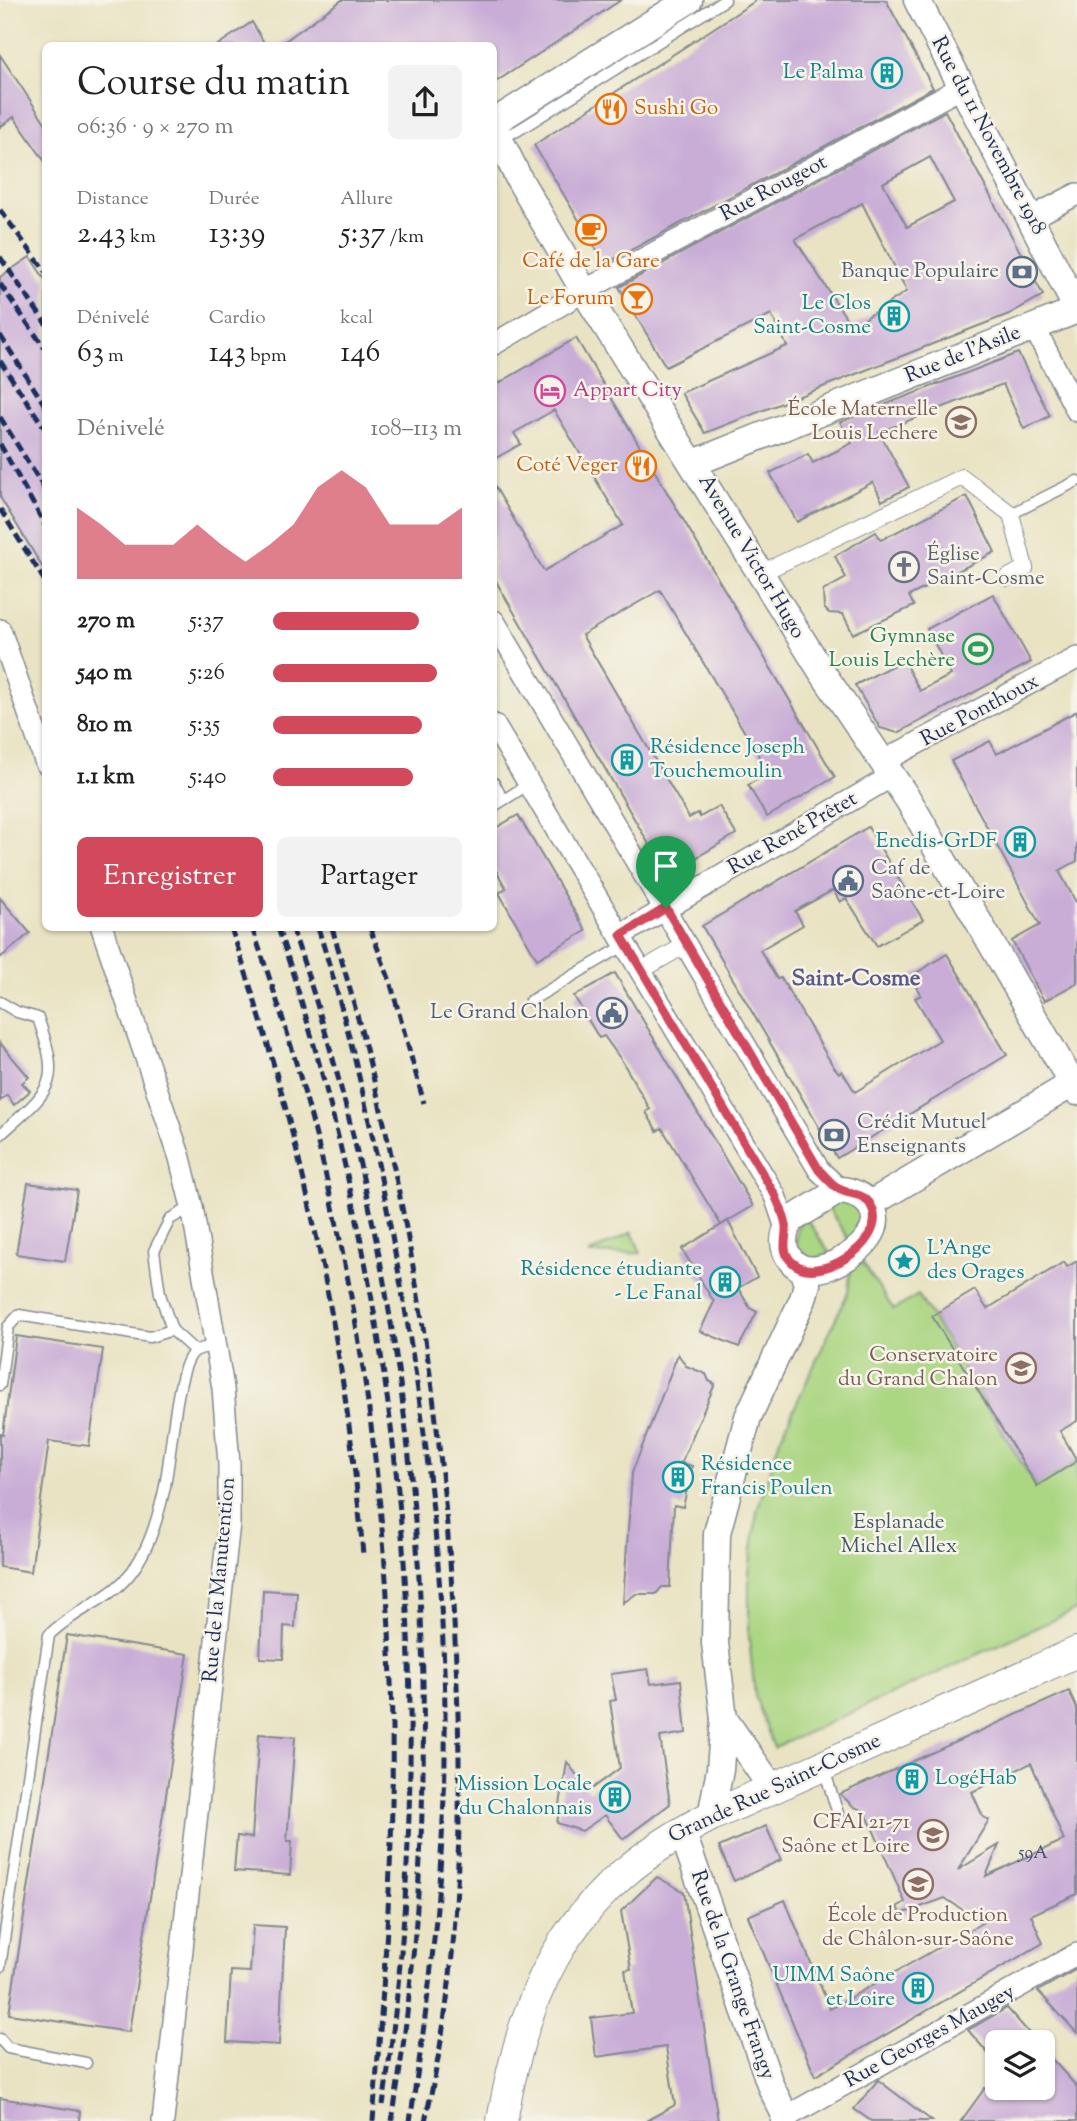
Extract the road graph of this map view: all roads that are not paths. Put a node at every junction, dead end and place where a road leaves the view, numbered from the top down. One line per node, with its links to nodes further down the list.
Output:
1 (690, 0): 5 (street)
2 (725, 0): 6 (lane)
3 (917, 0): 4 (street, Rue du 11 Novembre 1918)
4 (962, 87): 9 (street, Rue du 11 Novembre 1918); 10 (street, Rue Rougeot)
5 (497, 131)
6 (497, 132)
7 (497, 136): 10 (street, Avenue Victor Hugo)
8 (1077, 194): 9 (street)
9 (1031, 218): 11 (street, Rue du 11 Novembre 1918)
10 (584, 291): 13 (street, Rue Rougeot); 15 (street, Avenue Victor Hugo)
11 (1077, 310): 12 (street, Rue de l'Asile)
12 (1034, 327): 14 (street); 15 (street, Rue de l'Asile)
13 (497, 342)
14 (1077, 411)
15 (694, 463): 18 (street, Avenue Victor Hugo)
16 (1077, 481): 17 (lane)
17 (1011, 514): 18 (street); 19 (street)
18 (761, 573): 25 (street, Avenue Victor Hugo)
19 (1007, 578)
20 (497, 626): 28 (street)
21 (0, 630): 24 (street)
22 (1077, 658): 25 (street, Rue Ponthoux)
23 (497, 730): 26 (street)
24 (42, 751)
25 (887, 769): 28 (street, Rue René Prêtet); 35 (street, Avenue Victor Hugo)
26 (530, 784): 27 (lane); 30 (street)
27 (498, 803)
28 (666, 908): 30 (street, Rue René Prêtet); 31 (street)
29 (103, 931): 39 (street, Rue de la Manutention)
30 (624, 939): 32 (street); 33 (lane)
31 (687, 944): 32 (street); 37 (street)
32 (642, 970): 40 (street)
33 (530, 1001)
34 (0, 1002): 36 (lane)
35 (1075, 1088): 38 (street)
36 (0, 1135)
37 (840, 1190): 38 (street); 40 (street)
38 (870, 1205): 41 (street)
39 (192, 1207): 42 (lane); 43 (street, Rue de la Manutention)
40 (786, 1228): 41 (street)
41 (802, 1269): 47 (street)
42 (172, 1330): 44 (lane); 45 (lane)
43 (216, 1345): 44 (lane); 58 (street, Rue de la Manutention)
44 (195, 1351): 54 (lane)
45 (0, 1385)
46 (1077, 1652): 48 (main road, Grande Rue Saint-Cosme)
47 (723, 1719): 49 (street); 50 (street)
48 (822, 1765): 49 (main road, Grande Rue Saint-Cosme); 51 (lane)
49 (772, 1788): 50 (main road, Grande Rue Saint-Cosme)
50 (711, 1816): 52 (main road, Grande Rue Saint-Cosme)
51 (840, 1820)
52 (682, 1831): 57 (street, Rue de la Grange Frangy); 59 (main road, Grande Rue Saint-Cosme)
53 (1077, 1954): 57 (street, Rue Georges Maugey)
54 (0, 1967)
55 (0, 2039): 56 (lane)
56 (86, 2063)
57 (785, 2119)
58 (163, 2121)
59 (502, 2121)

